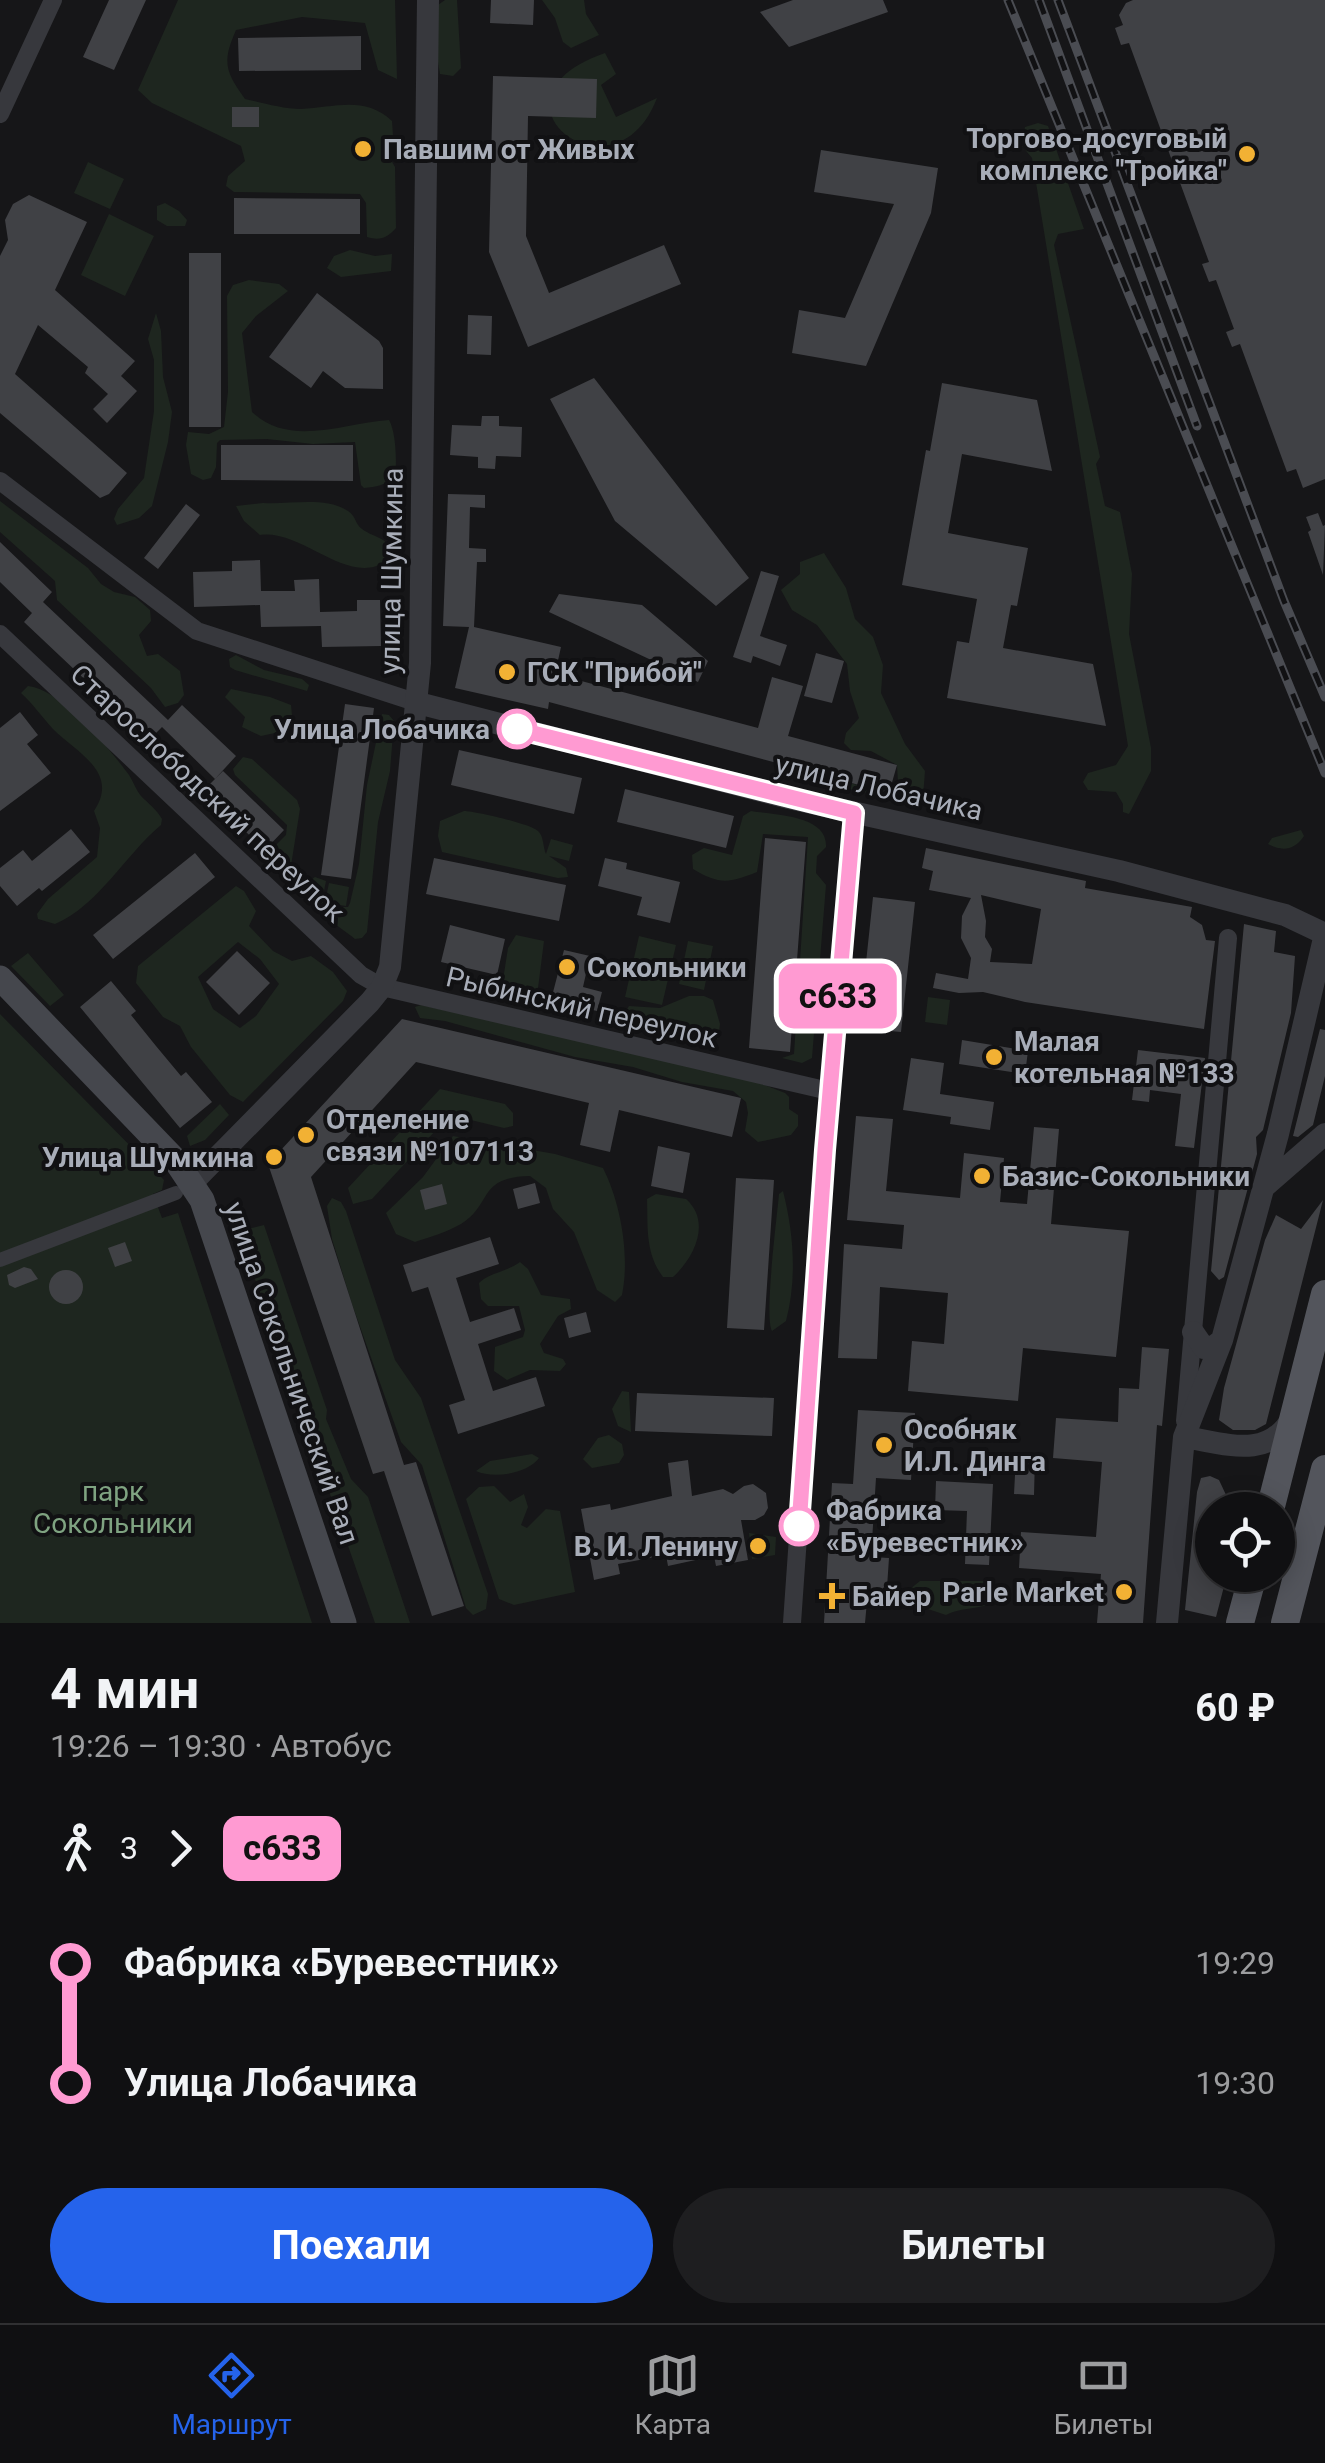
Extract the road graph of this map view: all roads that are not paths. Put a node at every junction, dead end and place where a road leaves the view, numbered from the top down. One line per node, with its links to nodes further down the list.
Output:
1 (53, 0): 3 (street)
2 (428, 0): 6 (street, улица Шумкина)
3 (0, 114)
4 (0, 481): 6 (street)
5 (0, 634): 11 (street, Старослободский переулок)
6 (418, 703): 7 (street, улица Лобачика); 11 (street, улица Шумкина)
7 (854, 813): 8 (street, улица Лобачика); 12 (street)
8 (1325, 934): 15 (street)
9 (1228, 938): 18 (street)
10 (0, 978): 14 (main road, улица Сокольнический Вал)
11 (382, 987): 12 (street, Рыбинский переулок); 14 (street)
12 (830, 1091): 29 (street)
13 (1325, 1134): 15 (street)
14 (184, 1188): 16 (street); 28 (main road, улица Сокольнический Вал)
15 (1263, 1188): 19 (street)
16 (0, 1260)
17 (1325, 1294): 21 (main road)
18 (1193, 1332): 19 (street); 22 (street)
19 (1222, 1340): 20 (street)
20 (1206, 1385): 22 (street); 23 (street)
21 (1294, 1415): 23 (street); 26 (main road)
22 (1184, 1436): 23 (street); 30 (street)
23 (1244, 1445): 25 (street)
24 (1325, 1468): 32 (main road)
25 (1273, 1492)
26 (1275, 1492)
27 (1248, 1592): 31 (main road)
28 (344, 1623)
29 (792, 1623)
30 (1166, 1623)
31 (1240, 1623)
32 (1285, 1623)

